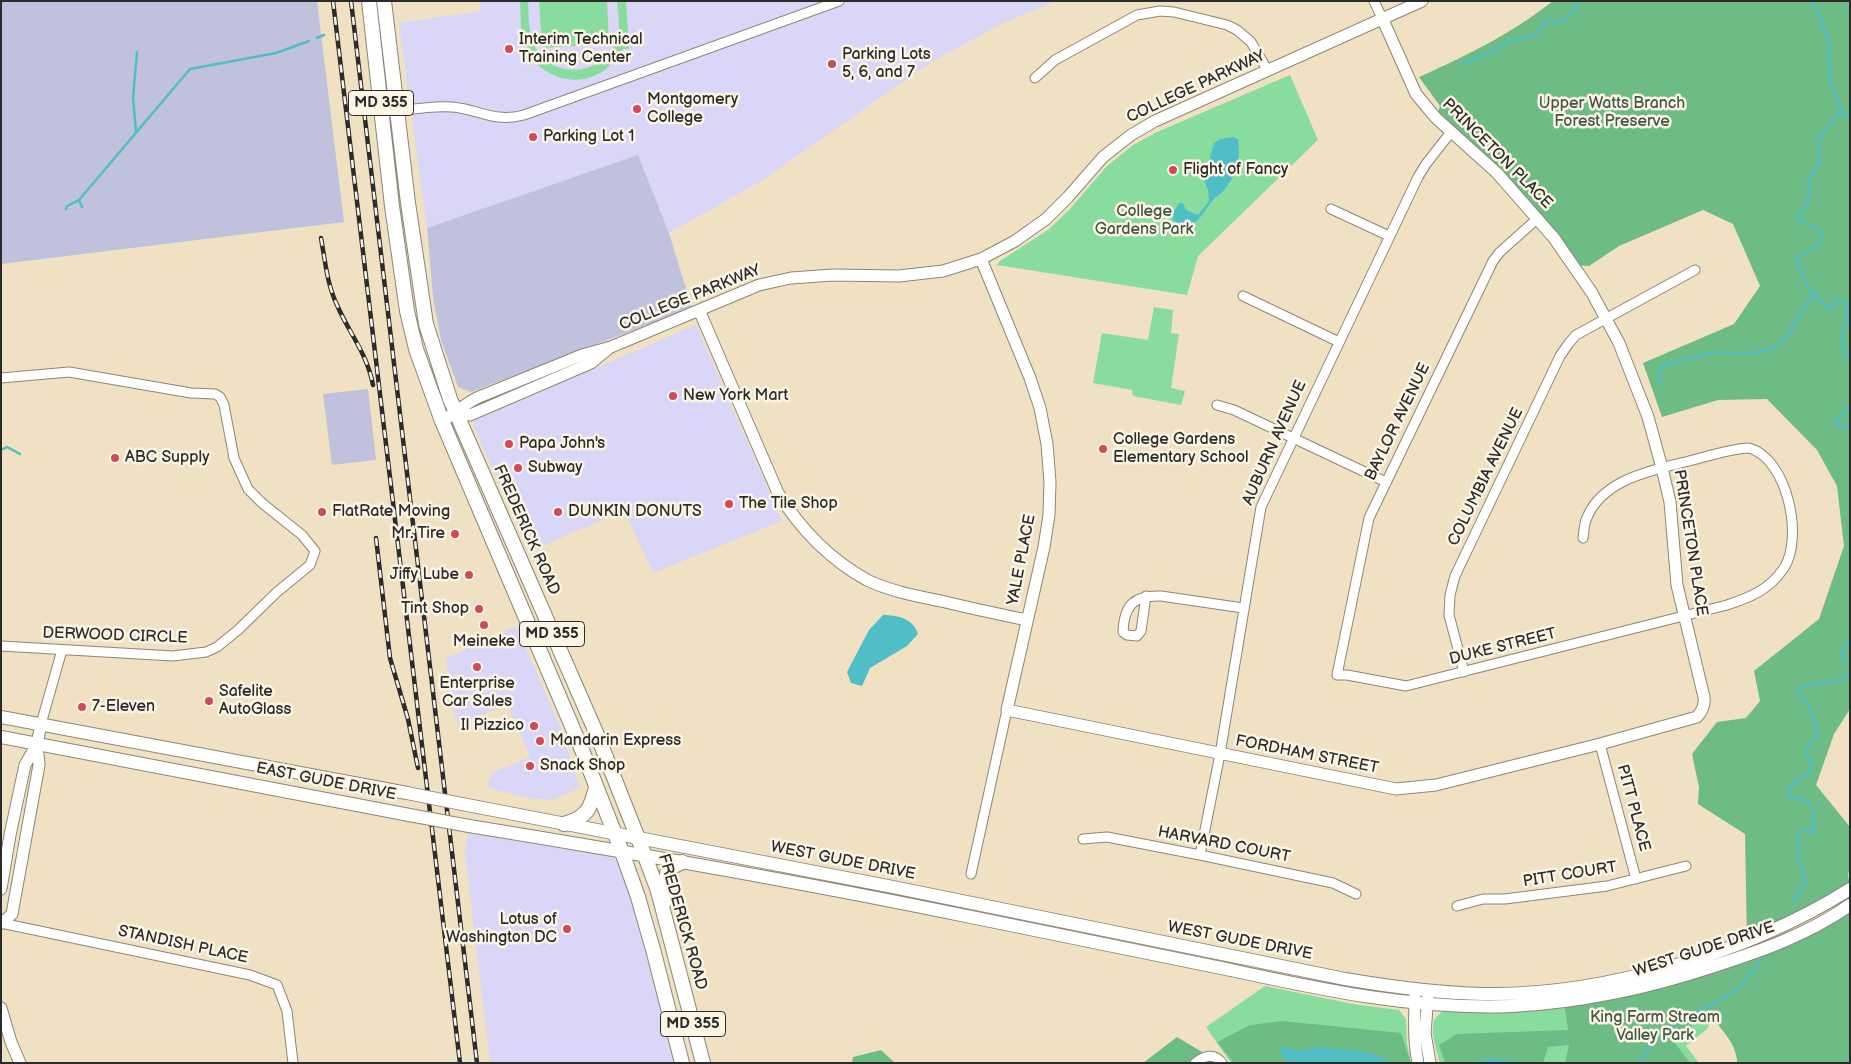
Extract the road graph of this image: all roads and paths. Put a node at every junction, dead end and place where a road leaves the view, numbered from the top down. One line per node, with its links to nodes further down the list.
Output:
1 (369, 1): 10 (main road, MD 355)
2 (384, 1): 9 (main road, MD 355)
3 (839, 1): 9 (street)
4 (1374, 1): 6 (street, PRINCETON PLACE)
5 (1422, 1): 6 (street, COLLEGE PARKWAY)
6 (1383, 20): 7 (street, COLLEGE PARKWAY); 11 (street, PRINCETON PLACE)
7 (1268, 71): 8 (street); 15 (street, COLLEGE PARKWAY)
8 (1035, 78)
9 (397, 112): 10 (street); 23 (main road, FREDERICK ROAD / MD 355)
10 (382, 113): 24 (main road, FREDERICK ROAD / MD 355)
11 (1451, 132): 13 (street, PRINCETON PLACE); 14 (street, AUBURN AVENUE)
12 (1331, 209): 14 (street)
13 (1538, 218): 19 (street, PRINCETON PLACE); 27 (street, BAYLOR AVENUE)
14 (1389, 236): 20 (street, AUBURN AVENUE)
15 (981, 259): 18 (street, COLLEGE PARKWAY); 32 (street, YALE PLACE)
16 (1695, 270): 19 (street, COLUMBIA AVENUE)
17 (1243, 296): 20 (street)
18 (699, 310): 23 (street, COLLEGE PARKWAY); 32 (street)
19 (1606, 318): 26 (street, PRINCETON PLACE); 36 (street, COLUMBIA AVENUE)
20 (1339, 342): 25 (street, AUBURN AVENUE)
21 (1, 378): 34 (street, DERWOOD CIRCLE)
22 (1218, 405): 25 (street)
23 (456, 414): 24 (street, COLLEGE PARKWAY); 47 (main road, FREDERICK ROAD / MD 355)
24 (442, 421): 44 (main road, FREDERICK ROAD / MD 355)
25 (1292, 438): 27 (street); 30 (street, AUBURN AVENUE)
26 (1662, 468): 28 (street, DUKE STREET); 31 (street, PRINCETON PLACE); 31 (street, DUKE STREET)
27 (1386, 482): 35 (street, BAYLOR AVENUE)
28 (1583, 538)
29 (1146, 596): 30 (street)
30 (1243, 608): 43 (street, AUBURN AVENUE)
31 (1683, 616): 36 (street, DUKE STREET); 42 (street, PRINCETON PLACE)
32 (1027, 620): 37 (street, YALE PLACE)
33 (1, 646): 34 (street, DERWOOD CIRCLE)
34 (62, 650): 39 (street)
35 (1339, 666): 36 (street, DUKE STREET)
36 (1464, 672)
37 (1007, 710): 43 (street, FORDHAM STREET); 54 (street, YALE PLACE)
38 (1, 717): 39 (main road, EAST GUDE DRIVE)
39 (41, 724): 41 (street); 45 (main road, EAST GUDE DRIVE, bridge)
40 (1, 737): 41 (main road, EAST GUDE DRIVE)
41 (37, 744): 49 (main road, EAST GUDE DRIVE, bridge); 56 (street); 62 (street)
42 (1600, 744): 43 (street, FORDHAM STREET); 55 (street, PITT PLACE)
43 (1220, 754): 50 (street, AUBURN AVENUE)
44 (596, 787): 45 (main road); 46 (main road, FREDERICK ROAD / MD 355)
45 (564, 824): 46 (main road, EAST GUDE DRIVE)
46 (614, 834): 47 (main road, WEST GUDE DRIVE); 49 (main road, FREDERICK ROAD / MD 355)
47 (637, 838): 51 (main road, FREDERICK ROAD / MD 355); 63 (main road, WEST GUDE DRIVE)
48 (1083, 839): 50 (street, HARVARD COURT)
49 (622, 852): 51 (main road, EAST GUDE DRIVE); 70 (main road, FREDERICK ROAD / MD 355)
50 (1200, 855): 58 (street, HARVARD COURT)
51 (644, 856): 52 (main road, WEST GUDE DRIVE); 61 (main road, FREDERICK ROAD / MD 355)
52 (682, 862): 61 (main road); 65 (main road, WEST GUDE DRIVE)
53 (1686, 866): 55 (street, PITT COURT)
54 (971, 874)
55 (1636, 879): 60 (street, PITT COURT)
56 (1, 889)
57 (1850, 889): 64 (main road, WEST GUDE DRIVE)
58 (1356, 894)
59 (1850, 905): 65 (main road, WEST GUDE DRIVE)
60 (1458, 906)
61 (665, 921): 71 (main road, FREDERICK ROAD / MD 355)
62 (1, 924): 69 (street, STANDISH PLACE)
63 (1415, 991): 64 (main road, WEST GUDE DRIVE); 65 (street)
64 (1429, 991): 65 (street)
65 (1421, 1004): 73 (street); 74 (street)
66 (1, 1008): 68 (street)
67 (1198, 1061): 72 (street)
68 (20, 1063)
69 (293, 1063)
70 (682, 1063)
71 (703, 1063)
72 (1222, 1063)
73 (1418, 1063)
74 (1430, 1063)

